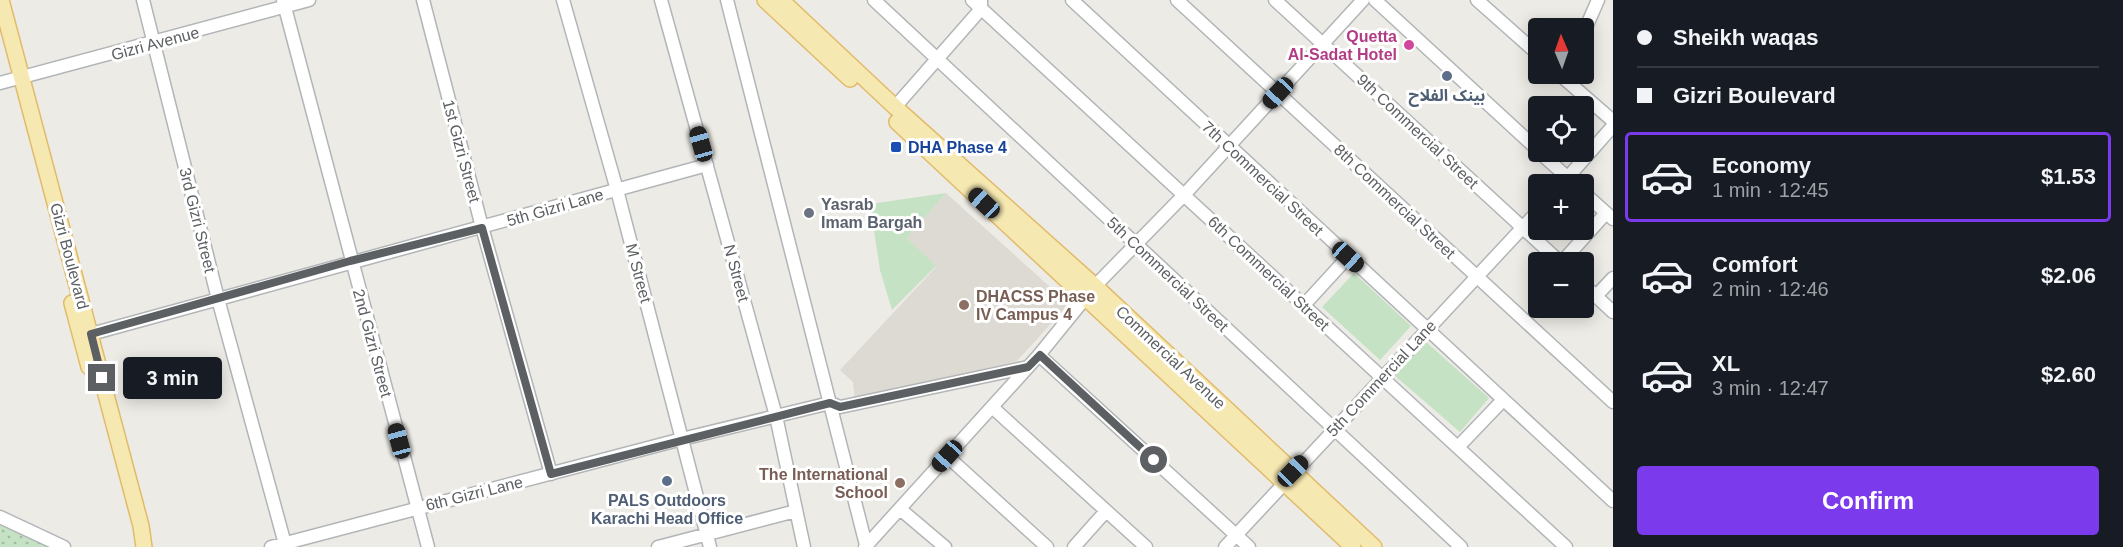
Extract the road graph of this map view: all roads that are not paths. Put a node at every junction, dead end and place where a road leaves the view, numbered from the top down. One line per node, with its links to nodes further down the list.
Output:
1 (1, 0): 28 (main road, Gizri Boulevard)
2 (143, 0): 25 (street, 3rd Gizri Street)
3 (309, 0): 19 (street, Gizri Avenue)
4 (423, 0): 45 (street, 1st Gizri Street)
5 (563, 0): 40 (street, M Street)
6 (661, 0): 37 (street, N Street)
7 (727, 0): 66 (street)
8 (765, 0): 54 (main road, Commercial Avenue)
9 (781, 0): 31 (main road, Commercial Avenue)
10 (874, 0): 27 (street, 5th Commercial Street)
11 (1072, 0): 35 (street, 7th Commercial Street)
12 (1177, 0): 30 (street, 8th Commercial Street)
13 (1275, 0): 24 (street, 9th Commercial Street)
14 (1363, 0): 24 (street)
15 (1375, 0): 34 (street)
16 (1477, 0): 21 (street)
17 (1497, 0): 21 (street)
18 (1598, 0): 22 (street)
19 (284, 3): 25 (street, Gizri Avenue); 51 (street, 2nd Gizri Street)
20 (978, 3): 27 (street); 41 (street, 6th Commercial Street)
21 (1491, 13): 26 (street)
22 (1590, 18)
23 (0, 26): 28 (main road, Gizri Boulevard)
24 (1322, 43): 30 (street); 46 (street, 9th Commercial Street)
25 (154, 44): 28 (street, Gizri Avenue); 56 (street, 3rd Gizri Street)
26 (1528, 45)
27 (937, 58): 31 (street); 47 (street, 5th Commercial Street)
28 (12, 80): 60 (main road, Gizri Boulevard); 86 (main road, Gizri Boulevard)
29 (1573, 84): 32 (street)
30 (1278, 93): 35 (street); 52 (street, 8th Commercial Street)
31 (895, 107): 54 (main road, Commercial Avenue)
32 (1613, 121)
33 (1613, 126): 39 (street)
34 (1528, 141)
35 (1228, 146): 41 (street); 50 (street, 7th Commercial Street)
36 (1549, 162): 38 (street)
37 (707, 165): 40 (street, 5th Gizri Lane); 68 (street, N Street)
38 (1561, 174)
39 (1574, 174)
40 (617, 190): 45 (street, 5th Gizri Lane); 70 (street, M Street)
41 (1184, 195): 47 (street); 57 (street, 6th Commercial Street)
42 (1594, 202): 43 (street)
43 (1610, 216): 49 (street)
44 (1528, 222): 46 (street, 5th Commercial Lane)
45 (482, 228): 51 (street, 5th Gizri Lane); 73 (street, 1st Gizri Street)
46 (1523, 228): 48 (street, 9th Commercial Street); 52 (street, 5th Commercial Lane)
47 (1136, 244): 54 (street); 69 (street, 5th Commercial Street)
48 (1550, 252)
49 (1572, 252)
50 (1348, 257): 57 (street); 59 (street, 7th Commercial Street)
51 (350, 261): 56 (street, 5th Gizri Lane); 76 (street, 2nd Gizri Street)
52 (1478, 278): 59 (street, 5th Commercial Lane); 65 (street, 8th Commercial Street)
53 (1613, 278): 55 (street)
54 (1090, 291): 61 (street); 74 (main road, Commercial Avenue)
55 (1596, 296): 58 (street)
56 (218, 299): 60 (street, 5th Gizri Lane); 83 (street, 3rd Gizri Street)
57 (1304, 305): 63 (street, 6th Commercial Street)
58 (1613, 312)
59 (1427, 329): 63 (street, 5th Commercial Lane); 64 (street, 7th Commercial Street)
60 (91, 334): 87 (main road, Gizri Boulevard)
61 (1040, 355): 62 (street); 81 (street)
62 (1028, 367): 66 (street, 6th Gizri Lane); 67 (street)
63 (1382, 377): 69 (street, 5th Commercial Lane); 71 (street, 6th Commercial Street)
64 (1503, 400): 71 (street); 75 (street, 7th Commercial Street)
65 (1613, 402)
66 (830, 403): 68 (street, 6th Gizri Lane); 84 (street)
67 (992, 407): 72 (street); 79 (street)
68 (776, 416): 70 (street, 6th Gizri Lane); 78 (street, N Street)
69 (1335, 429): 74 (street, 5th Commercial Lane); 100 (street, 5th Commercial Street)
70 (682, 439): 73 (street, 6th Gizri Lane); 82 (street, M Street)
71 (1458, 447): 101 (street, 6th Commercial Street)
72 (947, 456): 77 (street); 93 (street)
73 (551, 474): 76 (street, 6th Gizri Lane)
74 (1289, 477): 81 (street, 5th Commercial Lane); 98 (main road, Commercial Avenue); 99 (main road, Commercial Avenue)
75 (1613, 501)
76 (417, 508): 83 (street, 6th Gizri Lane); 89 (street, 2nd Gizri Street)
77 (900, 508): 84 (street); 92 (street)
78 (796, 511): 82 (street); 91 (street, N Street)
79 (1106, 511): 94 (street); 95 (street)
80 (0, 517): 85 (street)
81 (1236, 535): 96 (street, 5th Commercial Lane); 97 (street)
82 (709, 541): 90 (street)
83 (285, 544): 88 (street, 6th Gizri Lane)
84 (866, 546)
85 (64, 547)
86 (135, 547)
87 (144, 547)
88 (271, 547)
89 (428, 547)
90 (658, 547)
91 (804, 547)
92 (945, 547)
93 (1047, 547)
94 (1074, 547)
95 (1146, 547)
96 (1225, 547)
97 (1249, 547)
98 (1353, 547)
99 (1374, 547)
100 (1461, 547)
101 (1566, 547)

